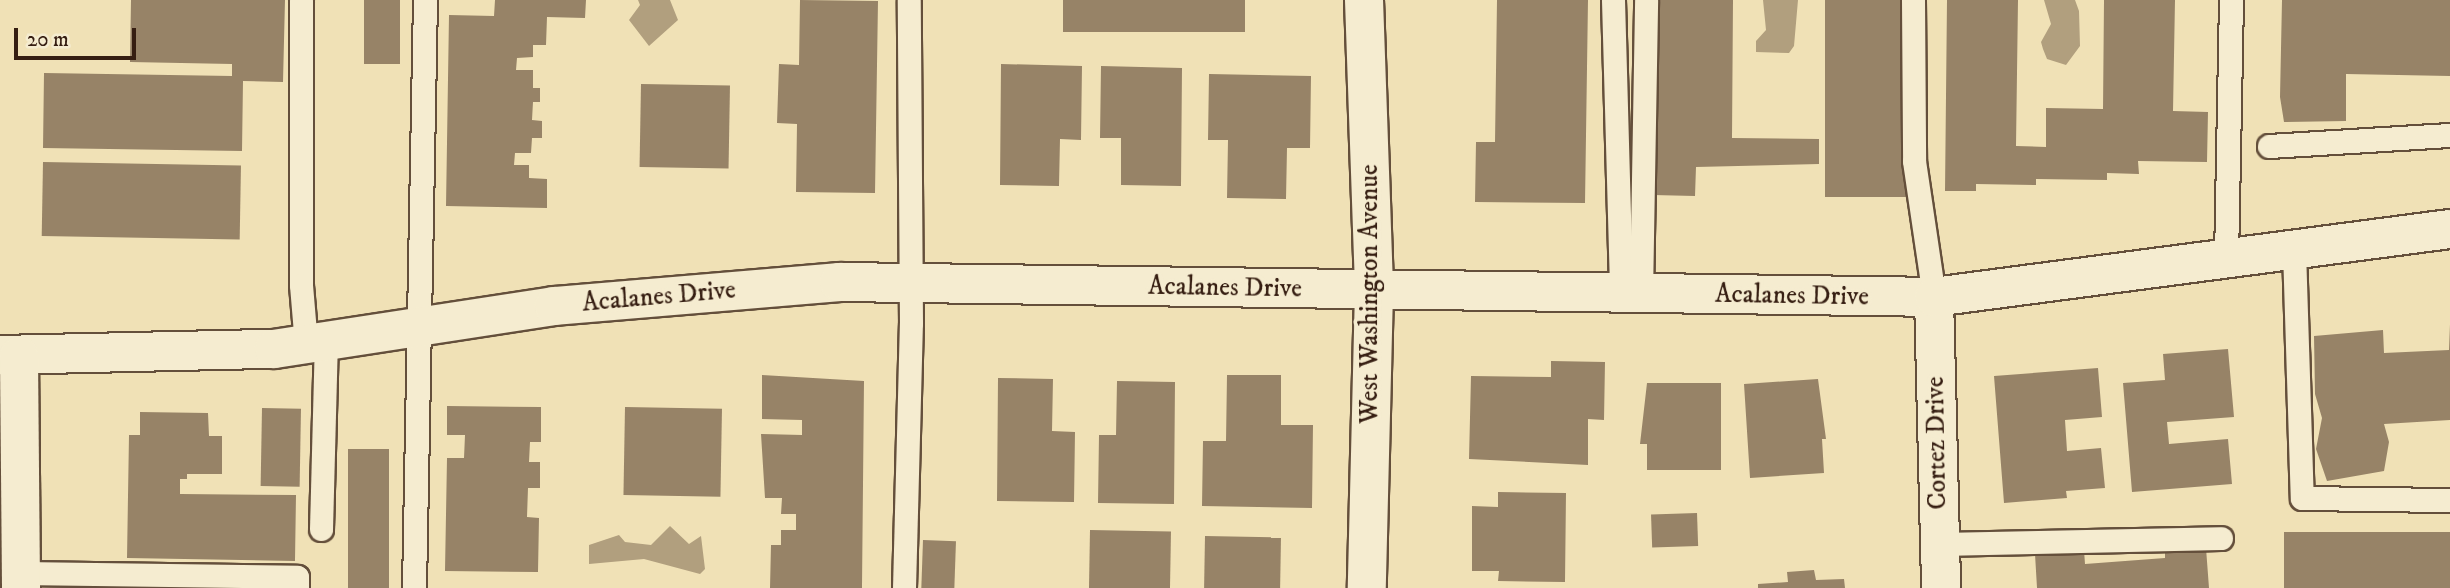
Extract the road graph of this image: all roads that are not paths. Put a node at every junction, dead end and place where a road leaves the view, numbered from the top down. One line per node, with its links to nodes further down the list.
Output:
1 (301, 0): 19 (lane)
2 (425, 0): 18 (lane)
3 (909, 0): 14 (lane)
4 (1364, 0): 15 (street, West Washington Avenue)
5 (1613, 0): 16 (lane)
6 (1646, 0): 16 (lane)
7 (1913, 0): 17 (lane)
8 (2231, 0): 13 (lane)
9 (2450, 135): 10 (lane)
10 (2269, 146)
11 (2450, 229): 12 (street, Acalanes Drive)
12 (2294, 250): 13 (street, Acalanes Drive); 21 (lane)
13 (2226, 259): 17 (street, Acalanes Drive)
14 (910, 283): 15 (street, Acalanes Drive); 18 (street, Acalanes Drive); 28 (lane)
15 (1374, 291): 16 (street, Acalanes Drive); 29 (street, West Washington Avenue)
16 (1631, 294): 17 (street, Acalanes Drive)
17 (1934, 298): 24 (street, Cortez Drive)
18 (421, 326): 19 (street, Acalanes Drive); 27 (lane)
19 (316, 343): 20 (street, Acalanes Drive); 22 (lane)
20 (9, 355): 25 (street)
21 (2450, 500)
22 (321, 528)
23 (2221, 538): 24 (lane)
24 (1940, 544): 30 (street, Cortez Drive)
25 (21, 580): 26 (lane)
26 (297, 588)
27 (414, 588)
28 (904, 588)
29 (1367, 588)
30 (1941, 588)

